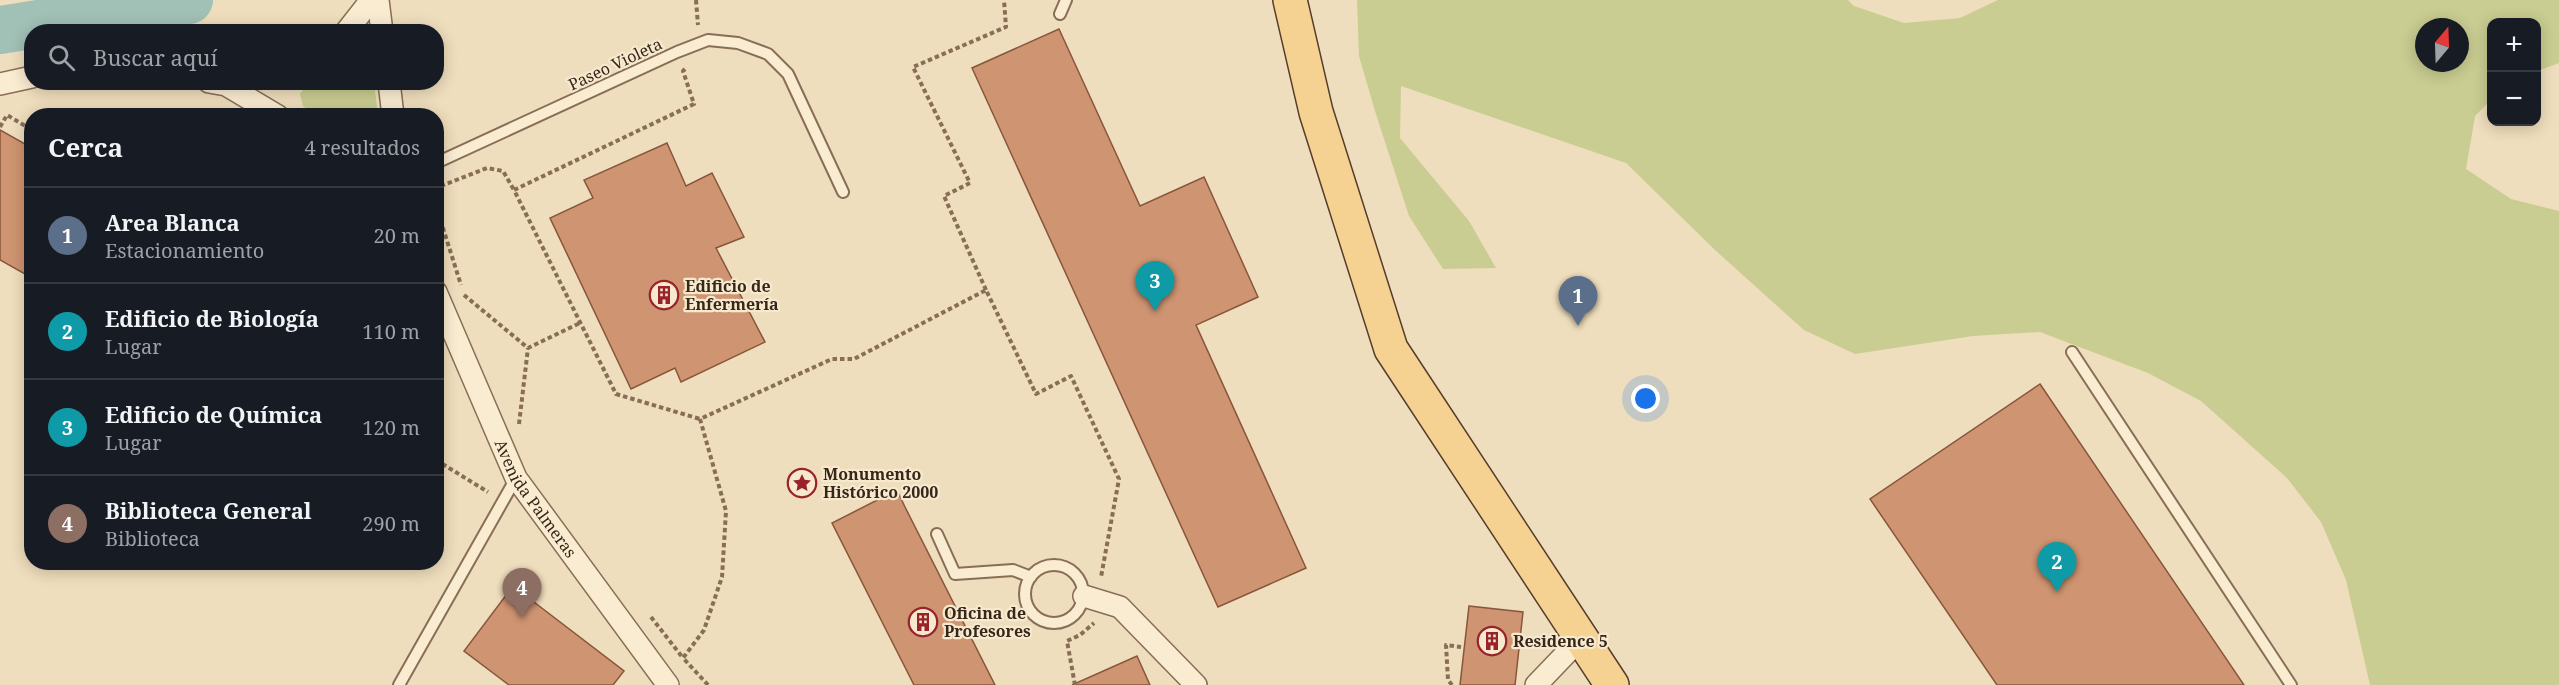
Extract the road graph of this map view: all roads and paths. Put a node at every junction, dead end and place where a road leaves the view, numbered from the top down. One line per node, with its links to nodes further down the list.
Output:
1 (371, 0): 8 (street)
2 (378, 0): 9 (street)
3 (696, 0): 10 (path)
4 (1004, 0): 24 (path)
5 (1066, 0): 7 (lane)
6 (1290, 0): 38 (main road)
7 (1060, 14)
8 (352, 24)
9 (381, 24)
10 (700, 43): 19 (lane, Paseo Violeta); 21 (path); 22 (lane, Paseo Violeta)
11 (24, 78): 12 (street)
12 (0, 84)
13 (237, 90): 15 (street)
14 (390, 90): 16 (street)
15 (265, 108)
16 (392, 108)
17 (24, 125): 18 (path)
18 (0, 126)
19 (444, 160)
20 (444, 185): 21 (path)
21 (514, 190): 26 (path)
22 (843, 192)
23 (444, 231): 27 (path)
24 (986, 290): 29 (path); 36 (path)
25 (444, 311): 32 (street, Avenida Palmeras)
26 (580, 323): 27 (path); 29 (path)
27 (528, 348): 30 (path)
28 (2072, 352): 49 (lane)
29 (700, 419): 40 (path)
30 (519, 431)
31 (444, 465): 33 (path)
32 (516, 478): 33 (lane); 42 (street, Avenida Palmeras)
33 (500, 506): 41 (lane)
34 (937, 534): 35 (lane)
35 (1031, 577): 36 (lane); 36 (lane)
36 (1091, 598): 44 (path); 45 (street)
37 (647, 612): 40 (path)
38 (1581, 638): 47 (street); 48 (main road)
39 (1461, 647): 46 (path)
40 (683, 658): 43 (path)
41 (399, 685)
42 (668, 685)
43 (708, 685)
44 (1076, 685)
45 (1196, 685)
46 (1452, 685)
47 (1536, 685)
48 (1611, 685)
49 (2291, 685)

